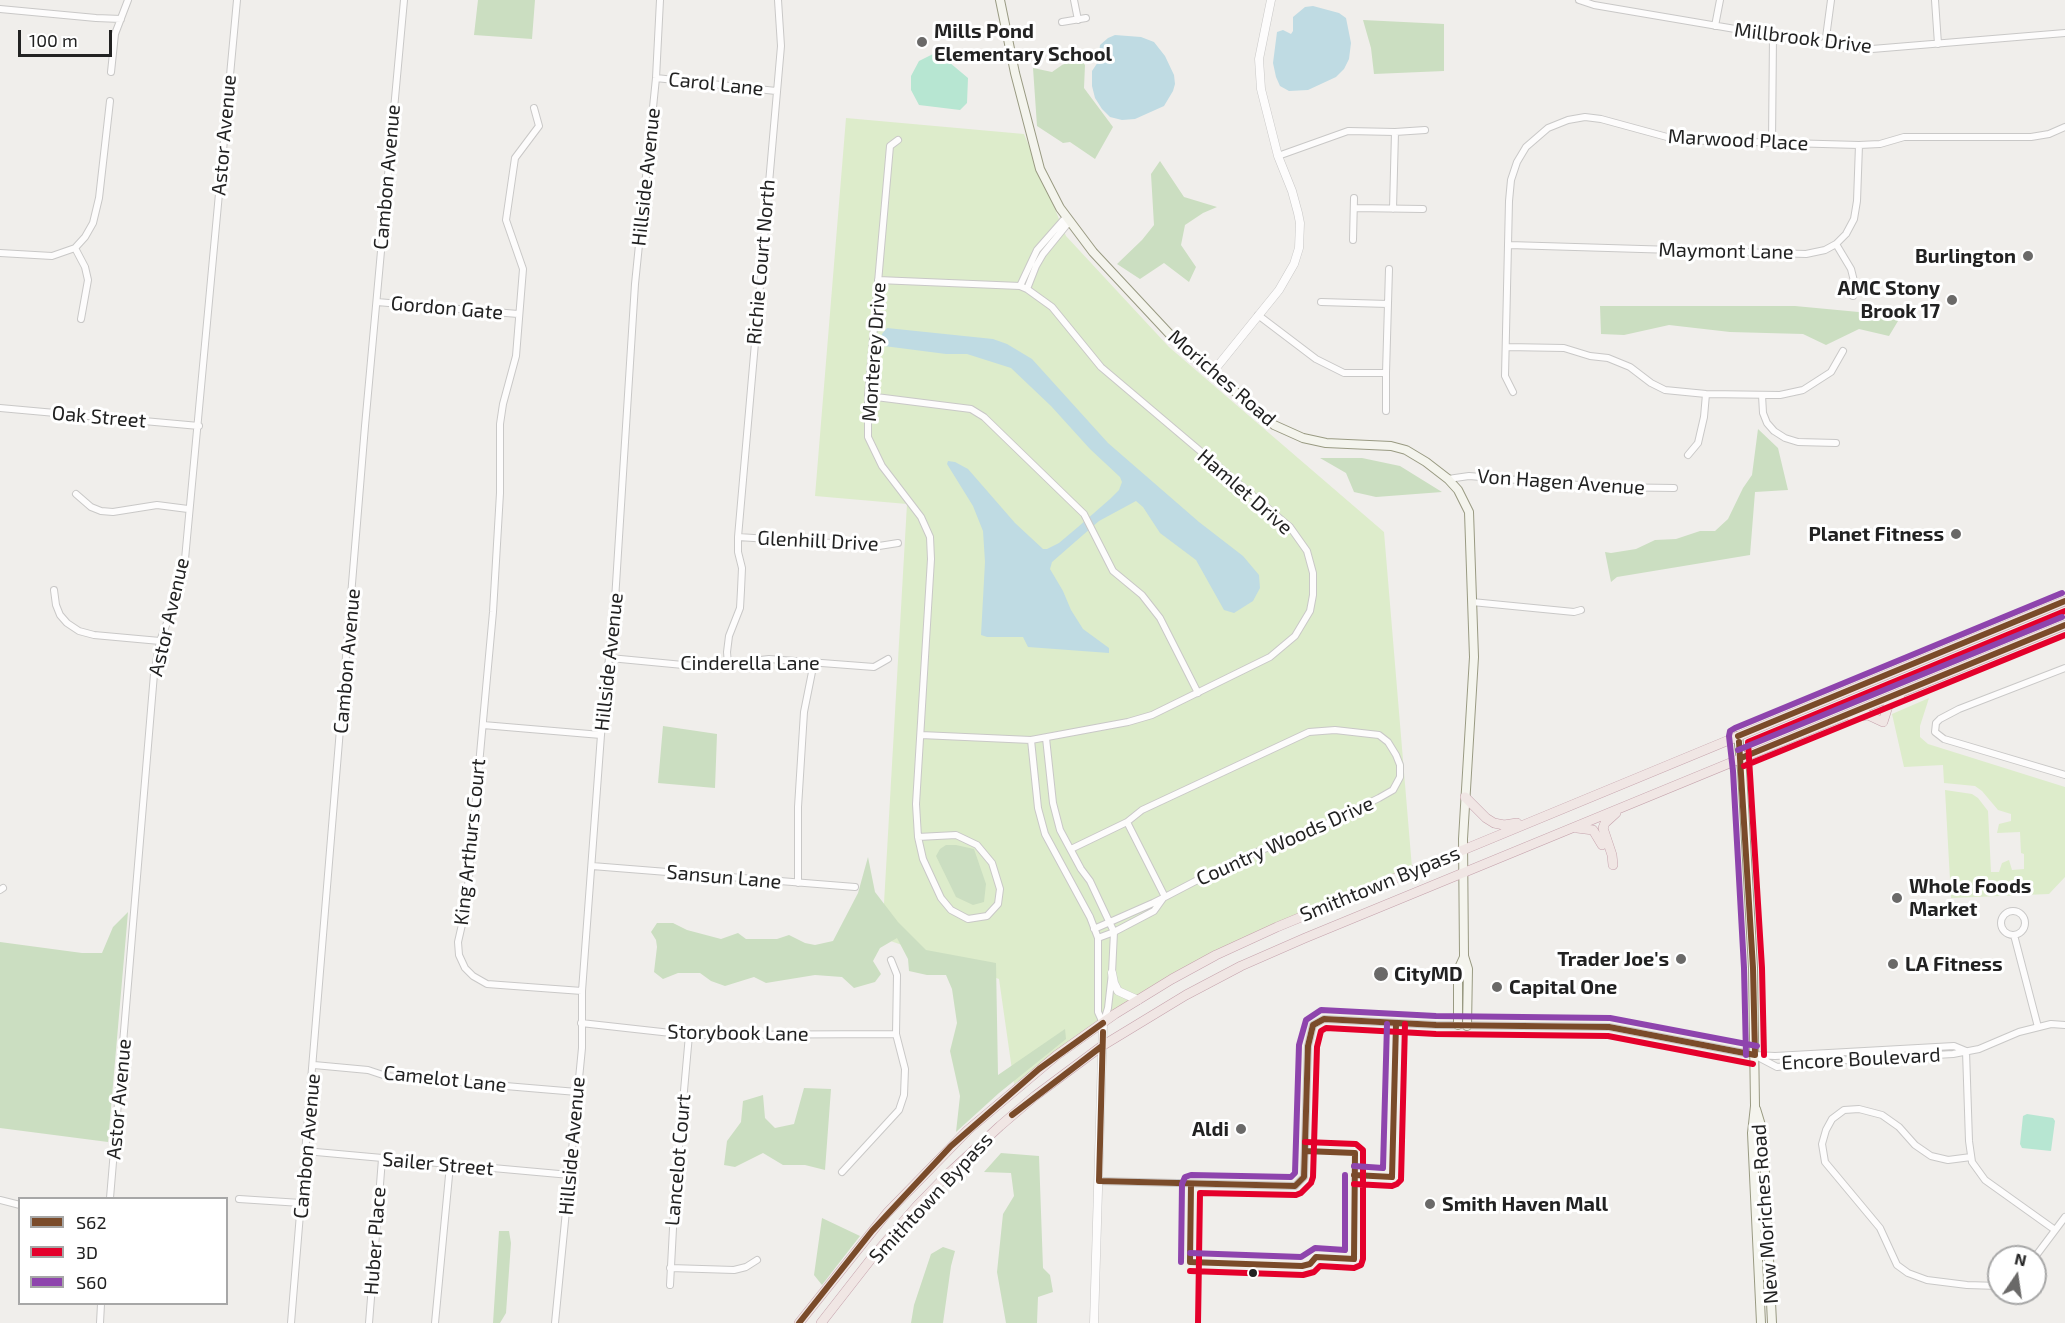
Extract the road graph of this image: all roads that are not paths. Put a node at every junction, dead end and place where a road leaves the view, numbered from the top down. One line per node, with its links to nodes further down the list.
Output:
1 (128, 0): 15 (street)
2 (237, 0): 65 (street, Astor Avenue)
3 (404, 0): 49 (street, Cambon Avenue)
4 (660, 0): 24 (street, Hillside Avenue)
5 (778, 0): 25 (street, Richie Court North)
6 (1000, 0): 39 (main road, Moriches Road)
7 (1074, 0): 16 (street)
8 (1271, 0): 34 (street)
9 (1580, 0): 18 (street, Millbrook Drive)
10 (1720, 0): 18 (street)
11 (1832, 0): 22 (street)
12 (1935, 0): 21 (street)
13 (0, 9): 15 (street)
14 (1086, 18): 16 (street)
15 (121, 19): 23 (street)
16 (1078, 20): 17 (street)
17 (1062, 22)
18 (1715, 26): 20 (street, Millbrook Drive)
19 (2065, 33): 21 (street, Millbrook Drive)
20 (1773, 36): 22 (street, Millbrook Drive); 32 (street)
21 (1938, 44): 22 (street, Millbrook Drive)
22 (1825, 45)
23 (111, 72)
24 (656, 78): 25 (street, Carol Lane); 80 (street, Hillside Avenue)
25 (776, 90): 72 (street, Richie Court North)
26 (110, 101): 43 (street)
27 (534, 108): 52 (street, King Arthurs Court)
28 (2065, 127): 33 (street, Marwood Place)
29 (1425, 130): 30 (street)
30 (1395, 132): 34 (street); 37 (street)
31 (898, 140): 46 (street, Monterey Drive)
32 (1772, 142): 33 (street, Marwood Place); 42 (street, Marwood Place)
33 (1859, 145): 41 (street)
34 (1278, 156): 53 (street)
35 (1354, 198): 36 (street)
36 (1353, 208): 37 (street); 40 (street)
37 (1393, 209): 38 (street)
38 (1423, 209)
39 (1067, 220): 47 (street); 57 (main road, Moriches Road)
40 (1353, 240)
41 (1836, 244): 42 (street, Maymont Lane); 48 (street)
42 (1509, 246): 55 (street, Marwood Place)
43 (75, 248): 44 (street); 54 (street)
44 (0, 253)
45 (1389, 268): 51 (street)
46 (878, 280): 47 (street); 62 (street, Monterey Drive)
47 (1024, 288): 86 (street, Hamlet Drive)
48 (1853, 296)
49 (377, 302): 52 (street, Gordon Gate); 130 (street, Cambon Avenue)
50 (1321, 302): 51 (street)
51 (1388, 304): 58 (street)
52 (518, 314): 88 (street, King Arthurs Court)
53 (1258, 315): 57 (street); 58 (street)
54 (81, 319)
55 (1506, 347): 59 (street, Marwood Place); 60 (street)
56 (1843, 351): 61 (street)
57 (1212, 373): 68 (main road, Moriches Road)
58 (1386, 373): 64 (street)
59 (1513, 392)
60 (1706, 394): 61 (street); 67 (street)
61 (1762, 395): 66 (street)
62 (868, 396): 86 (street); 90 (street, Monterey Drive)
63 (0, 408): 65 (street, Oak Street)
64 (1386, 411)
65 (198, 426): 71 (street, Astor Avenue)
66 (1836, 443)
67 (1688, 455)
68 (1448, 479): 69 (street, Von Hagen Avenue); 75 (main road, Moriches Road)
69 (1674, 488)
70 (76, 494): 71 (street)
71 (188, 509): 79 (street, Astor Avenue)
72 (738, 537): 73 (street, Glenhill Drive); 83 (street)
73 (898, 543)
74 (54, 590): 79 (street)
75 (1472, 602): 77 (street); 96 (main road, Moriches Road)
76 (2065, 602): 91 (highway, Smithtown Bypass)
77 (1581, 610)
78 (2065, 625): 85 (highway, Smithtown Bypass)
79 (160, 641): 140 (street, Astor Avenue)
80 (610, 658): 83 (street, Cinderella Lane); 89 (street, Hillside Avenue)
81 (888, 659): 82 (street, Cinderella Lane)
82 (814, 662): 83 (street, Cinderella Lane); 108 (street)
83 (728, 664)
84 (2065, 668): 95 (street)
85 (1919, 685): 87 (highway, Smithtown Bypass); 87 (highway)
86 (1198, 693): 92 (street, Hamlet Drive)
87 (1832, 720): 94 (highway, Smithtown Bypass)
88 (483, 725): 89 (street); 118 (street, King Arthurs Court)
89 (601, 735): 106 (street, Hillside Avenue)
90 (921, 735): 93 (street, Hamlet Drive); 103 (street, Monterey Drive)
91 (1738, 736): 94 (main road, New Moriches Road); 100 (highway, Smithtown Bypass)
92 (1046, 738): 93 (street, Hamlet Drive); 97 (street)
93 (1031, 740): 98 (street)
94 (1741, 758): 99 (highway, Smithtown Bypass); 129 (main road, New Moriches Road)
95 (2065, 775)
96 (1465, 797): 100 (highway); 105 (main road, Moriches Road)
97 (1053, 798): 98 (street); 104 (street)
98 (1037, 801): 112 (street)
99 (1624, 807): 102 (highway, Smithtown Bypass); 102 (highway)
100 (1540, 818): 105 (highway, Smithtown Bypass)
101 (1127, 822): 104 (street, Country Woods Drive); 110 (street); 110 (street, Country Woods Drive)
102 (1571, 828): 107 (highway, Smithtown Bypass)
103 (918, 837): 103 (street, Monterey Drive)
104 (1071, 849): 111 (street)
105 (1463, 850): 107 (main road, Moriches Road); 119 (highway, Smithtown Bypass)
106 (592, 866): 108 (street, Sansun Lane); 118 (street, Hillside Avenue)
107 (1464, 872): 122 (main road, Moriches Road); 127 (highway, Smithtown Bypass)
108 (798, 883): 109 (street, Sansun Lane)
109 (855, 887)
110 (1165, 897): 111 (street, Country Woods Drive); 113 (street, Country Woods Drive)
111 (1110, 923): 112 (street, Country Woods Drive); 113 (street)
112 (1095, 929): 115 (street)
113 (1114, 932): 115 (street, Country Woods Drive); 117 (street)
114 (2014, 935): 114 (street); 124 (street)
115 (1098, 938): 121 (street)
116 (891, 960): 125 (street)
117 (1113, 973): 119 (street); 121 (street)
118 (582, 991): 120 (street, Hillside Avenue)
119 (1138, 1000): 121 (highway, Smithtown Bypass)
120 (581, 1023): 126 (street, Storybook Lane); 131 (street, Hillside Avenue)
121 (1103, 1023): 127 (street); 158 (highway, Smithtown Bypass)
122 (1463, 1025): 129 (street); 139 (street)
123 (2065, 1025): 124 (street, Encore Boulevard)
124 (2038, 1027): 128 (street, Encore Boulevard)
125 (896, 1034): 126 (street, Storybook Lane); 137 (street)
126 (689, 1035): 149 (street, Lancelot Court)
127 (1102, 1046): 139 (street); 159 (highway, Smithtown Bypass)
128 (1966, 1051): 129 (street, Encore Boulevard); 129 (street, Encore Boulevard); 134 (street)
129 (1755, 1055): 132 (main road, New Moriches Road)
130 (314, 1065): 131 (street, Camelot Lane); 133 (street, Cambon Avenue)
131 (577, 1092): 138 (street, Hillside Avenue)
132 (1755, 1106): 161 (main road, New Moriches Road); 162 (main road, New Moriches Road)
133 (305, 1151): 135 (street, Sailer Street); 143 (street, Cambon Avenue)
134 (1971, 1157): 146 (street); 151 (street)
135 (382, 1159): 136 (street, Sailer Street); 155 (street, Huber Place)
136 (450, 1165): 138 (street, Sailer Street); 156 (street)
137 (842, 1172)
138 (570, 1175): 157 (street, Hillside Avenue)
139 (1099, 1181): 160 (street)
140 (110, 1197)
141 (239, 1199): 143 (street)
142 (0, 1200): 144 (street)
143 (301, 1203): 154 (street, Cambon Avenue)
144 (18, 1204)
145 (2065, 1217): 146 (street)
146 (2055, 1230): 147 (street)
147 (2044, 1245)
148 (757, 1260): 149 (street)
149 (670, 1268): 150 (street, Lancelot Court)
150 (670, 1285)
151 (1987, 1286)
152 (101, 1305): 153 (street)
153 (100, 1323)
154 (291, 1323)
155 (369, 1323)
156 (435, 1323)
157 (555, 1323)
158 (799, 1323)
159 (821, 1323)
160 (1094, 1323)
161 (1761, 1323)
162 (1772, 1323)

